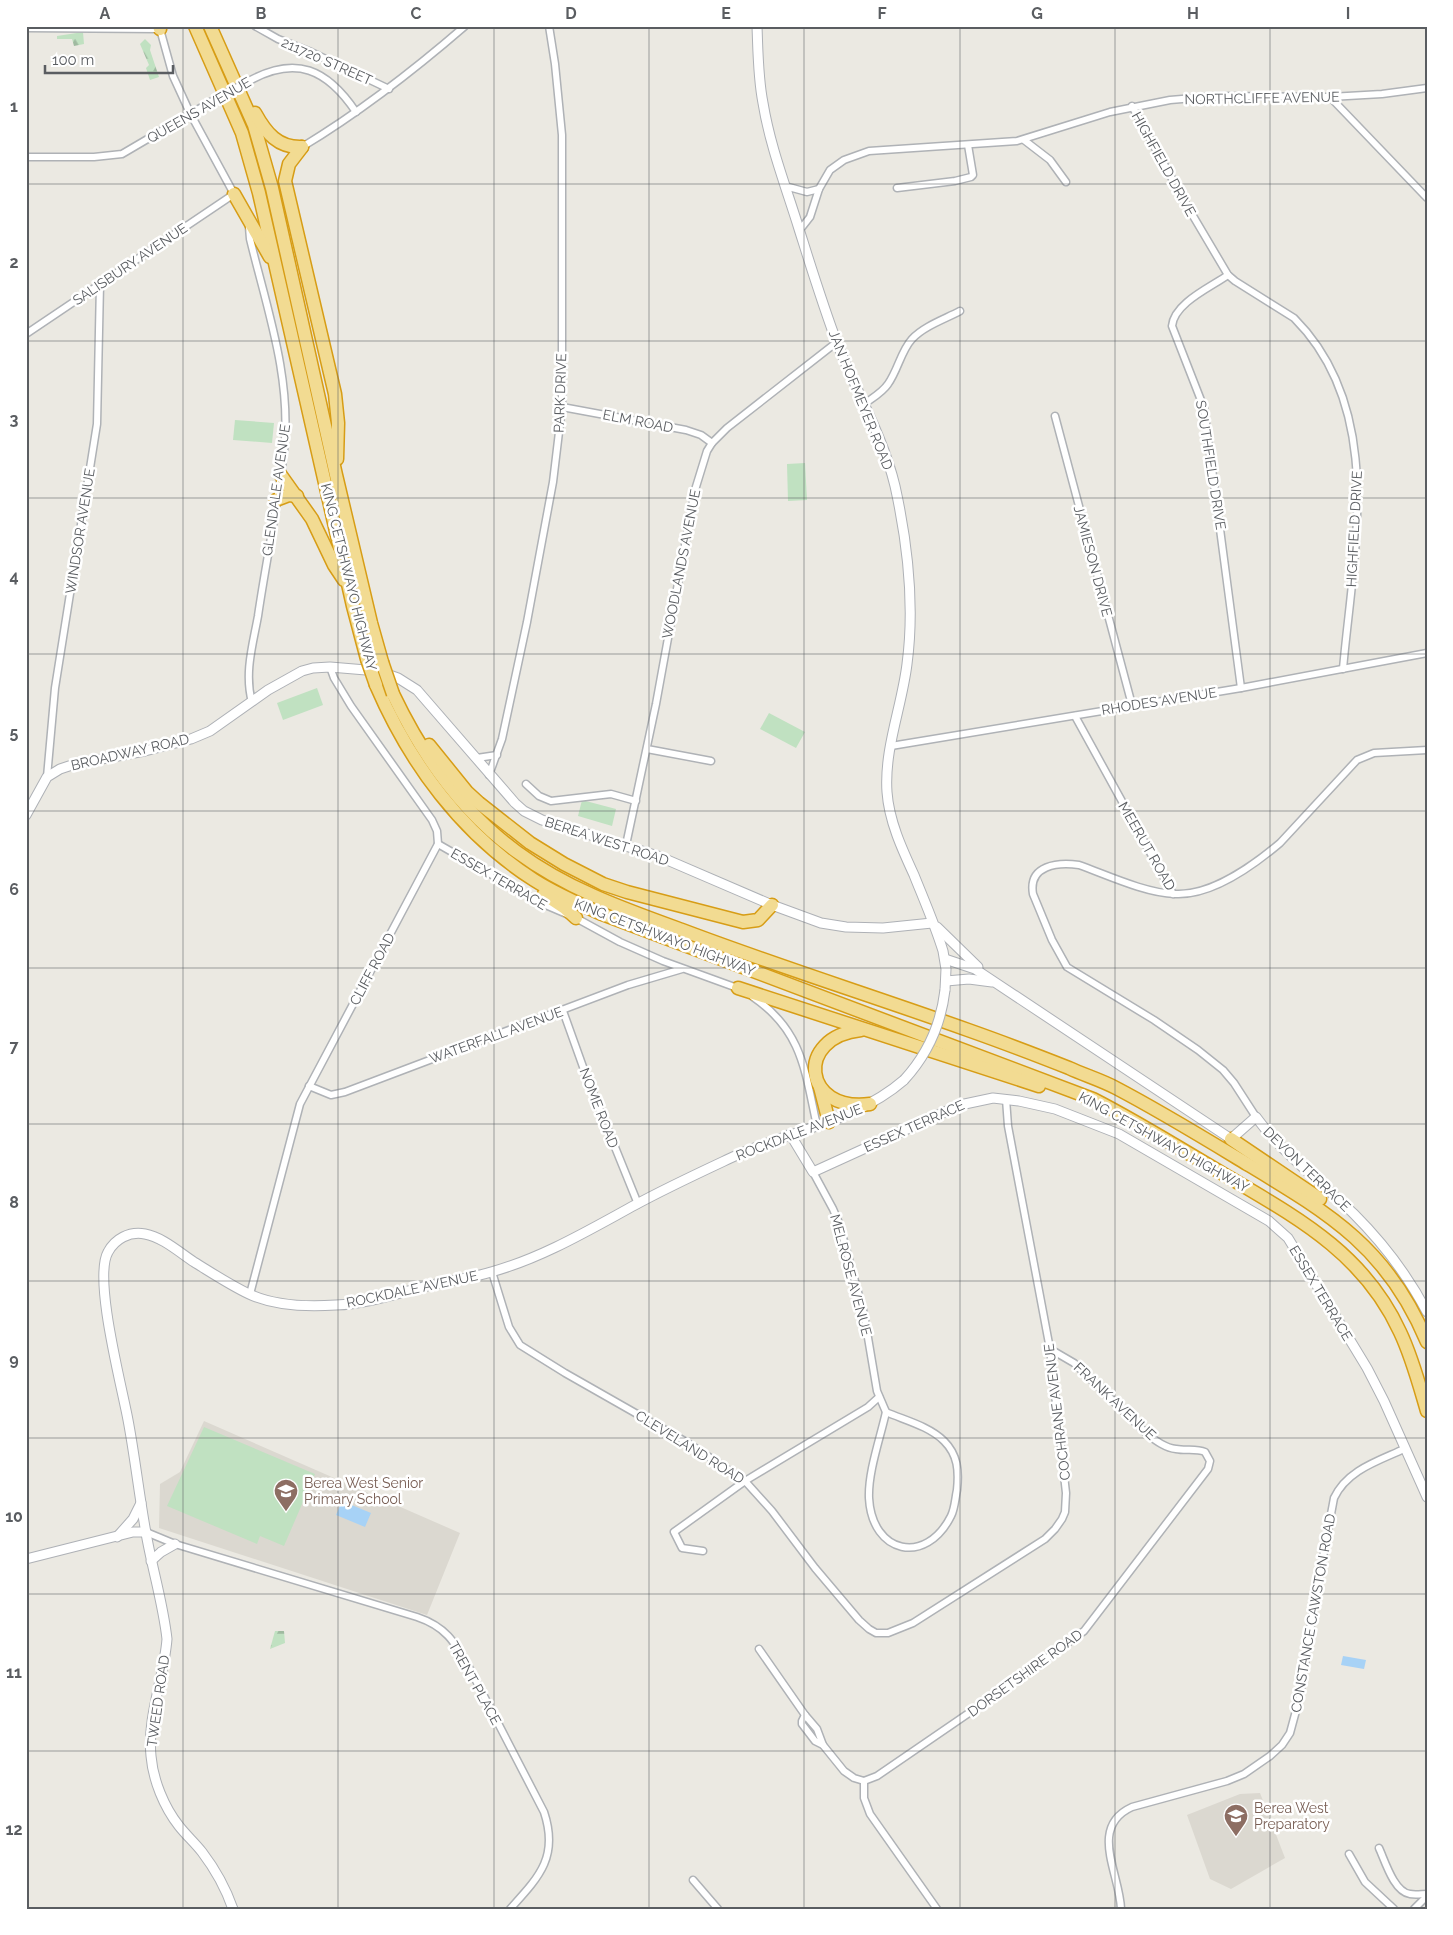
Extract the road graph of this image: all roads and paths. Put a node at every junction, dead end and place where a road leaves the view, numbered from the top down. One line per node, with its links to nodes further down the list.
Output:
1 (195, 26): 28 (highway, KING CETSHWAYO HIGHWAY)
2 (210, 26): 39 (highway, KING CETSHWAYO HIGHWAY)
3 (216, 26): 18 (highway)
4 (256, 26): 11 (street, 211720 STREET)
5 (464, 26): 11 (street)
6 (549, 26): 35 (street, PARK DRIVE)
7 (757, 26): 21 (street, JAN HOFMEYER ROAD)
8 (26, 28): 9 (street)
9 (160, 28): 15 (street)
10 (1427, 88): 12 (street, NORTHCLIFFE AVENUE)
11 (389, 89): 14 (street)
12 (1330, 97): 13 (street, NORTHCLIFFE AVENUE); 25 (street)
13 (1132, 106): 16 (street, NORTHCLIFFE AVENUE); 29 (street, HIGHFIELD DRIVE)
14 (356, 112): 15 (street, QUEENS AVENUE, bridge); 18 (street)
15 (190, 113): 19 (street, QUEENS AVENUE); 24 (street)
16 (1024, 140): 17 (street, NORTHCLIFFE AVENUE); 20 (street)
17 (968, 145): 22 (street); 23 (street, NORTHCLIFFE AVENUE)
18 (302, 147): 39 (highway)
19 (26, 157)
20 (1066, 182)
21 (785, 186): 23 (street); 27 (street, JAN HOFMEYER ROAD)
22 (897, 188)
23 (820, 189): 27 (street, NORTHCLIFFE AVENUE)
24 (234, 194): 26 (highway); 30 (street, SALISBURY AVENUE)
25 (1427, 198)
26 (248, 221): 28 (highway); 38 (street, GLENDALE AVENUE)
27 (799, 230): 33 (street, JAN HOFMEYER ROAD)
28 (277, 268): 42 (highway, KING CETSHWAYO HIGHWAY)
29 (1228, 275): 45 (street, HIGHFIELD DRIVE); 46 (street, SOUTHFIELD DRIVE)
30 (100, 284): 32 (street, SALISBURY AVENUE); 58 (street, WINDSOR AVENUE)
31 (960, 311): 34 (street)
32 (26, 334)
33 (837, 342): 34 (street, JAN HOFMEYER ROAD); 37 (street, WOODLANDS AVENUE)
34 (864, 404): 51 (street, JAN HOFMEYER ROAD)
35 (562, 407): 37 (street, ELM ROAD); 54 (street, PARK DRIVE)
36 (1055, 416): 48 (street, JAMIESON DRIVE)
37 (712, 443): 52 (street, WOODLANDS AVENUE)
38 (280, 474): 40 (highway); 41 (street, GLENDALE AVENUE)
39 (336, 475): 49 (highway, KING CETSHWAYO HIGHWAY, bridge)
40 (297, 496): 41 (highway); 42 (highway)
41 (276, 500): 47 (street, GLENDALE AVENUE)
42 (349, 588): 60 (highway, KING CETSHWAYO HIGHWAY, bridge)
43 (1427, 653): 45 (street, RHODES AVENUE)
44 (330, 667): 47 (street, BROADWAY ROAD); 55 (street, BEREA WEST ROAD); 63 (street)
45 (1343, 670): 46 (street, RHODES AVENUE)
46 (1241, 688): 48 (street, RHODES AVENUE)
47 (252, 702): 58 (street, BROADWAY ROAD)
48 (1132, 705): 50 (street, RHODES AVENUE)
49 (402, 712): 66 (highway); 88 (highway, KING CETSHWAYO HIGHWAY)
50 (1075, 716): 51 (street, RHODES AVENUE); 65 (street, MEERUT ROAD)
51 (891, 746): 68 (street, JAN HOFMEYER ROAD)
52 (647, 749): 56 (street); 61 (street, WOODLANDS AVENUE)
53 (1427, 750): 65 (street, MEERUT ROAD)
54 (497, 755): 55 (street); 57 (street, PARK DRIVE)
55 (476, 758): 57 (street, BEREA WEST ROAD)
56 (711, 761)
57 (490, 774): 64 (street, BEREA WEST ROAD)
58 (47, 777): 62 (street)
59 (526, 784): 61 (street)
60 (435, 788): 67 (highway); 80 (highway, KING CETSHWAYO HIGHWAY)
61 (636, 801): 64 (street, WOODLANDS AVENUE)
62 (26, 815)
63 (438, 844): 67 (street, ESSEX TERRACE); 76 (street, CLIFF ROAD)
64 (626, 845): 66 (street, BEREA WEST ROAD)
65 (1173, 894): 81 (street, DEVON TERRACE)
66 (772, 905): 68 (street, BEREA WEST ROAD)
67 (576, 918): 70 (street, ESSEX TERRACE)
68 (932, 922): 69 (street, ROCKDALE AVENUE); 71 (street)
69 (945, 959): 71 (street); 72 (street, ROCKDALE AVENUE)
70 (683, 968): 73 (street, ESSEX TERRACE); 74 (street, WATERFALL AVENUE)
71 (997, 984): 72 (street); 84 (street)
72 (946, 986): 79 (street, ROCKDALE AVENUE, bridge)
73 (738, 988): 75 (highway); 82 (street, ESSEX TERRACE)
74 (563, 1011): 76 (street, WATERFALL AVENUE); 86 (street, NOME ROAD)
75 (866, 1029): 77 (highway); 80 (highway)
76 (310, 1086): 89 (street, CLIFF ROAD)
77 (820, 1087): 79 (highway); 82 (highway)
78 (1006, 1099): 85 (street, ESSEX TERRACE); 92 (street, COCHRANE AVENUE); 96 (street, ESSEX TERRACE)
79 (870, 1104): 82 (street, ROCKDALE AVENUE)
80 (1120, 1114): 94 (highway, KING CETSHWAYO HIGHWAY)
81 (1256, 1117): 84 (street); 90 (street, DEVON TERRACE)
82 (823, 1124): 83 (street, ROCKDALE AVENUE)
83 (790, 1134): 85 (street, MELROSE AVENUE); 86 (street, ROCKDALE AVENUE)
84 (1231, 1139): 88 (highway)
85 (813, 1172): 93 (street, MELROSE AVENUE)
86 (638, 1204): 87 (street, ROCKDALE AVENUE)
87 (492, 1272): 89 (street, ROCKDALE AVENUE); 98 (street, CLEVELAND ROAD)
88 (1395, 1282): 91 (highway, KING CETSHWAYO HIGHWAY)
89 (250, 1294): 100 (street, ROCKDALE AVENUE)
90 (1427, 1312)
91 (1427, 1342)
92 (1050, 1349): 97 (street, FRANK AVENUE); 107 (street, COCHRANE AVENUE)
93 (879, 1397): 95 (street, MELROSE AVENUE); 98 (street)
94 (1427, 1411)
95 (886, 1412): 95 (street)
96 (1404, 1449): 99 (street, ESSEX TERRACE); 118 (street, CONSTANCE CAWSTON ROAD)
97 (1209, 1456): 109 (street, DORSETSHIRE ROAD)
98 (745, 1481): 104 (street); 107 (street, CLEVELAND ROAD)
99 (1427, 1497)
100 (141, 1503): 101 (street, ROCKDALE AVENUE); 102 (street)
101 (146, 1532): 102 (street); 103 (street, TRENT PLACE); 106 (street, TWEED ROAD)
102 (117, 1537): 105 (street)
103 (175, 1544): 106 (street); 115 (street, TRENT PLACE)
104 (703, 1551)
105 (26, 1559)
106 (151, 1561): 114 (street, TWEED ROAD)
107 (888, 1632)
108 (758, 1649): 109 (street)
109 (864, 1781): 117 (street)
110 (1379, 1848): 113 (street)
111 (1349, 1854): 119 (street)
112 (693, 1880): 116 (street)
113 (1427, 1895): 120 (street)
114 (233, 1909)
115 (510, 1909)
116 (718, 1909)
117 (937, 1909)
118 (1121, 1909)
119 (1394, 1909)
120 (1414, 1909)

